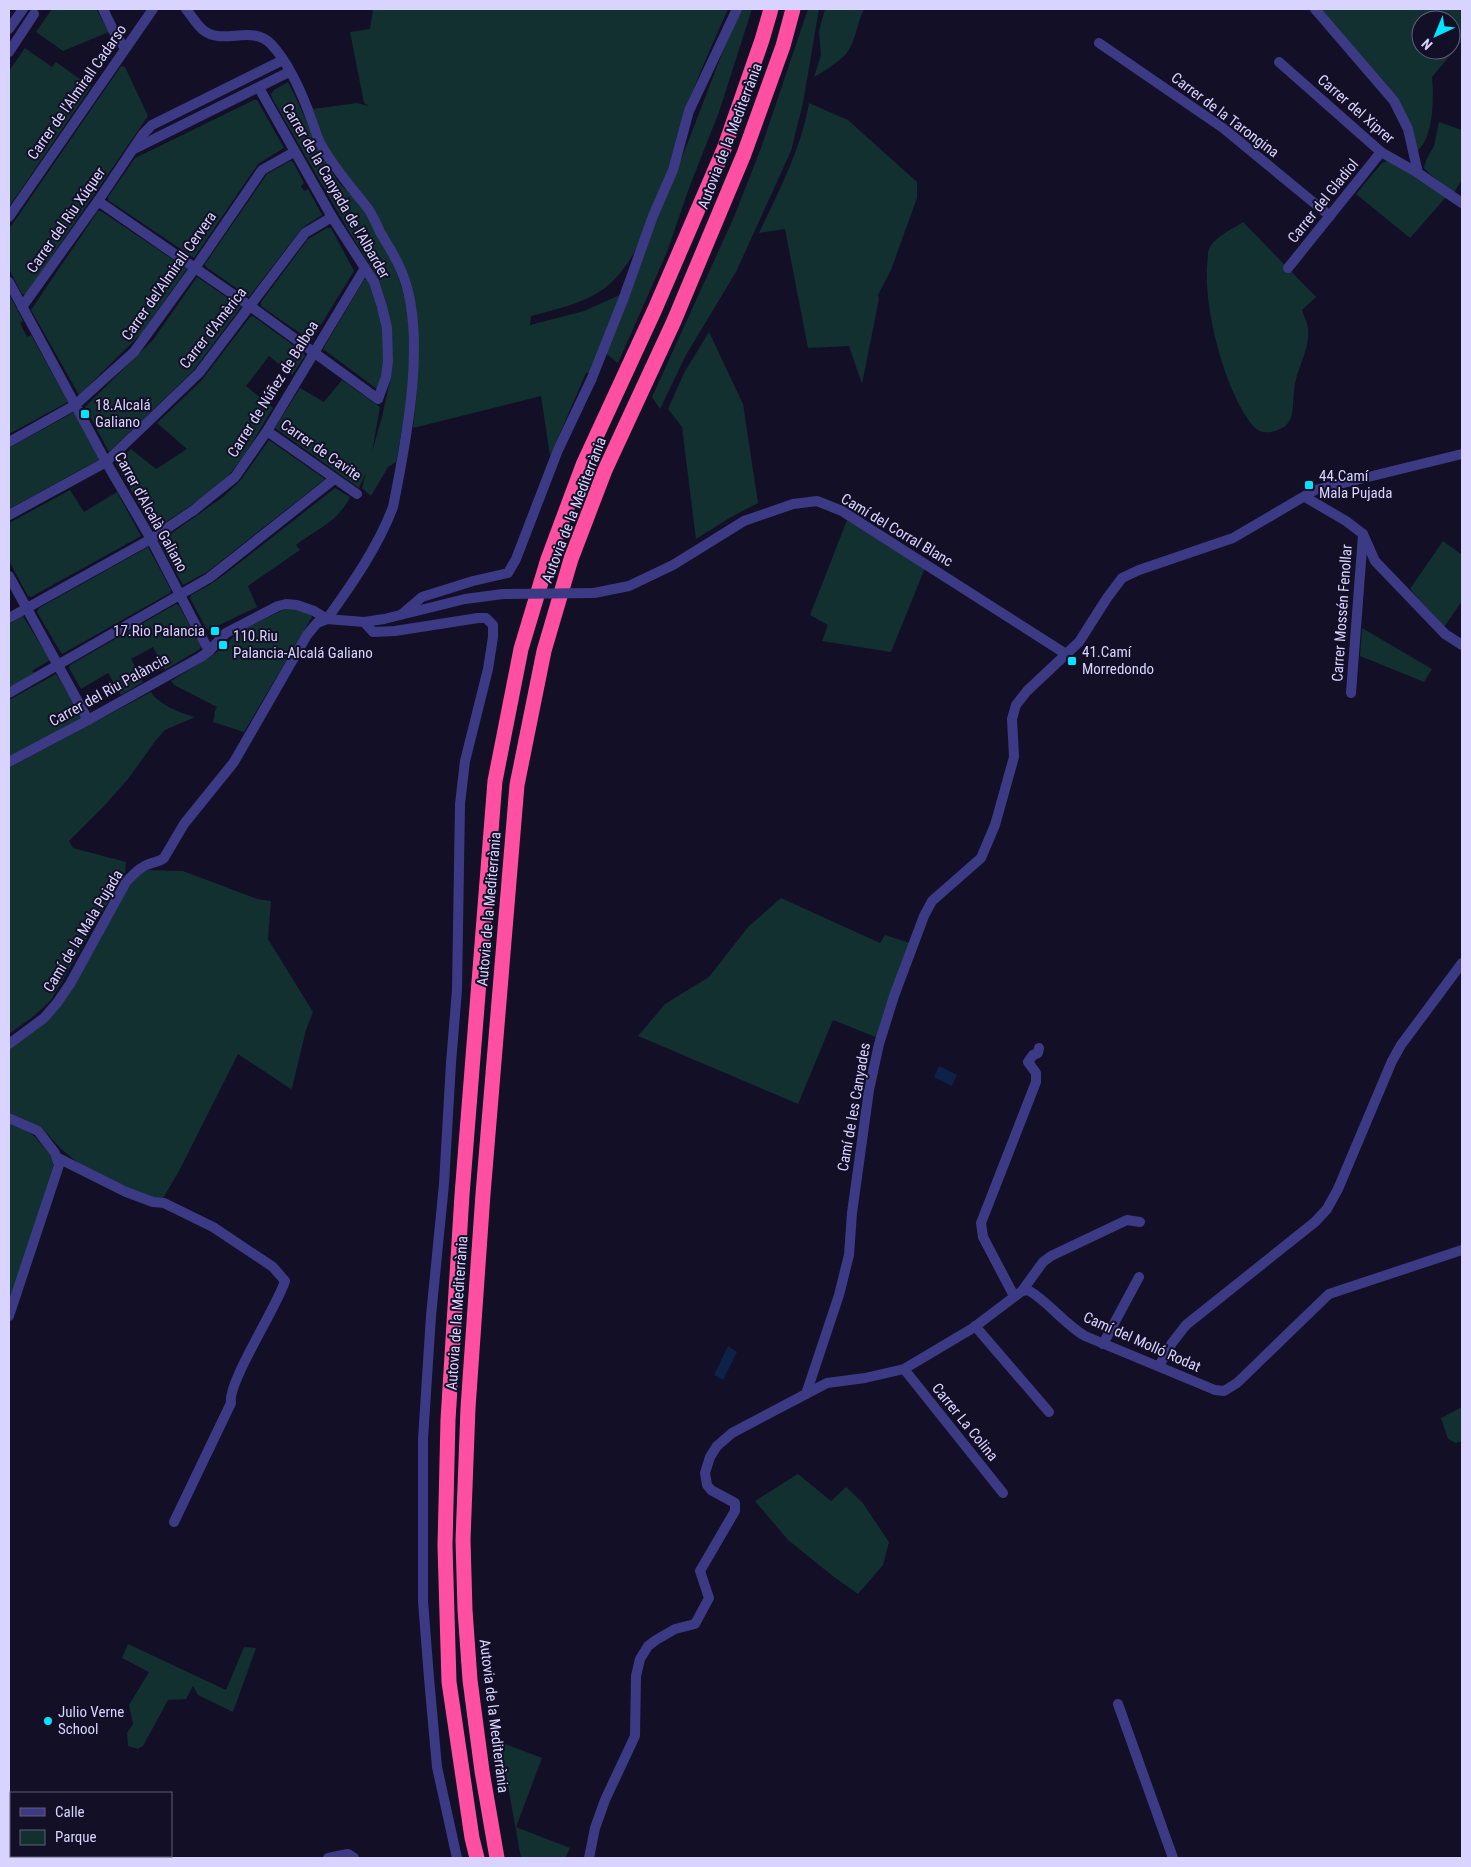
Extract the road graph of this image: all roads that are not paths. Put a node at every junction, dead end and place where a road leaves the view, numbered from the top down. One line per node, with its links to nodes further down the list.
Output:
1 (103, 9): 11 (street)
2 (153, 9): 11 (street, Carrer de l'Almirall Cadarso)
3 (186, 9): 13 (street, Camí de la Mala Pujada)
4 (737, 9): 47 (street)
5 (771, 9): 81 (highway, Autovia de la Mediterrània)
6 (794, 9): 82 (highway, Autovia de la Mediterrània)
7 (1314, 9): 20 (street)
8 (30, 10): 9 (street); 12 (street)
9 (9, 29)
10 (1100, 43): 23 (street, Carrer de la Tarongina)
11 (125, 48): 24 (street, Carrer de l'Almirall Cadarso)
12 (9, 52)
13 (283, 60): 15 (street, Camí de la Mala Pujada); 17 (street, Carrer del Riu Xúquer)
14 (1279, 62): 19 (street, Carrer del Xiprer)
15 (289, 72): 16 (street, Carrer del Riu Xúquer); 49 (street, Camí de la Mala Pujada)
16 (259, 88): 17 (street, Carrer del Riu Xúquer); 18 (street, Carrer de la Canyada de l'Albarder)
17 (134, 150): 21 (street, Carrer del Riu Xúquer)
18 (294, 152): 25 (street, Carrer de la Canyada de l'Albarder); 26 (street, Carrer del'Almirall Cervera)
19 (1381, 152): 20 (street, Carrer del Xiprer); 23 (street, Carrer del Gladiol)
20 (1418, 173): 22 (street, Carrer del Xiprer)
21 (98, 201): 26 (street); 31 (street, Carrer del Riu Xúquer)
22 (1462, 202)
23 (1330, 216): 28 (street, Carrer del Gladiol)
24 (9, 217)
25 (332, 217): 27 (street, Carrer de la Canyada de l'Albarder); 30 (street, Carrer d'Amèrica)
26 (195, 268): 30 (street); 33 (street, Carrer del'Almirall Cervera)
27 (364, 268): 32 (street, Carrer de Núñez de Balboa); 32 (street, Carrer de la Canyada de l'Albarder)
28 (1288, 268)
29 (9, 282): 31 (street, Carrer d'Alcalà Galiano)
30 (250, 306): 32 (street); 37 (street, Carrer d'Amèrica)
31 (22, 307): 33 (street, Carrer d'Alcalà Galiano)
32 (314, 352): 34 (street, Carrer de Núñez de Balboa)
33 (75, 405): 35 (street, Carrer del'Almirall Cervera); 37 (street, Carrer d'Alcalà Galiano)
34 (267, 431): 38 (street, Carrer de Cavite); 43 (street, Carrer de Núñez de Balboa)
35 (9, 442)
36 (1462, 454): 40 (street, Camí de les Canyades)
37 (106, 462): 41 (street, Carrer d'Amèrica); 43 (street, Carrer d'Alcalà Galiano)
38 (334, 479): 39 (street, Carrer de Cavite); 45 (street)
39 (357, 494)
40 (1306, 497): 42 (street); 53 (street, Camí de les Canyades)
41 (9, 515)
42 (1363, 534): 51 (street); 56 (street, Carrer Mossén Fenollar)
43 (151, 539): 45 (street, Carrer d'Alcalà Galiano); 46 (street, Carrer de Núñez de Balboa)
44 (9, 576): 46 (street)
45 (180, 594): 52 (street, Carrer d'Alcalà Galiano); 54 (street)
46 (26, 608): 48 (street, Carrer de Núñez de Balboa); 54 (street)
47 (402, 614): 50 (street, Camí del Corral Blanc); 53 (street, Camí del Corral Blanc, bridge)
48 (9, 618)
49 (327, 619): 50 (street); 52 (street, Carrer del Riu Palància); 60 (street, Camí de la Mala Pujada)
50 (364, 622): 80 (street)
51 (1462, 645)
52 (209, 651): 57 (street, Carrer del Riu Palància)
53 (1066, 654): 73 (street, Camí de les Canyades)
54 (58, 665): 55 (street); 57 (street)
55 (9, 693)
56 (1351, 693)
57 (88, 720): 58 (street, Carrer del Riu Palància)
58 (9, 762)
59 (1462, 963): 71 (street)
60 (9, 1044)
61 (1039, 1048): 67 (street)
62 (9, 1118): 63 (street)
63 (58, 1158): 68 (street); 76 (street)
64 (1140, 1222): 67 (street)
65 (1462, 1250): 71 (street, Camí del Molló Rodat)
66 (1139, 1276): 70 (street)
67 (1018, 1293): 69 (street); 70 (street, Camí del Molló Rodat)
68 (9, 1316)
69 (975, 1326): 72 (street); 74 (street)
70 (1103, 1344): 71 (street, Camí del Molló Rodat)
71 (1159, 1366)
72 (904, 1369): 73 (street); 75 (street, Carrer La Colina)
73 (806, 1394): 83 (street)
74 (1049, 1412)
75 (1003, 1493)
76 (174, 1522)
77 (1118, 1704): 84 (street)
78 (328, 1858): 79 (street)
79 (354, 1858)
80 (457, 1858)
81 (477, 1858)
82 (497, 1858)
83 (589, 1858)
84 (1173, 1858)

